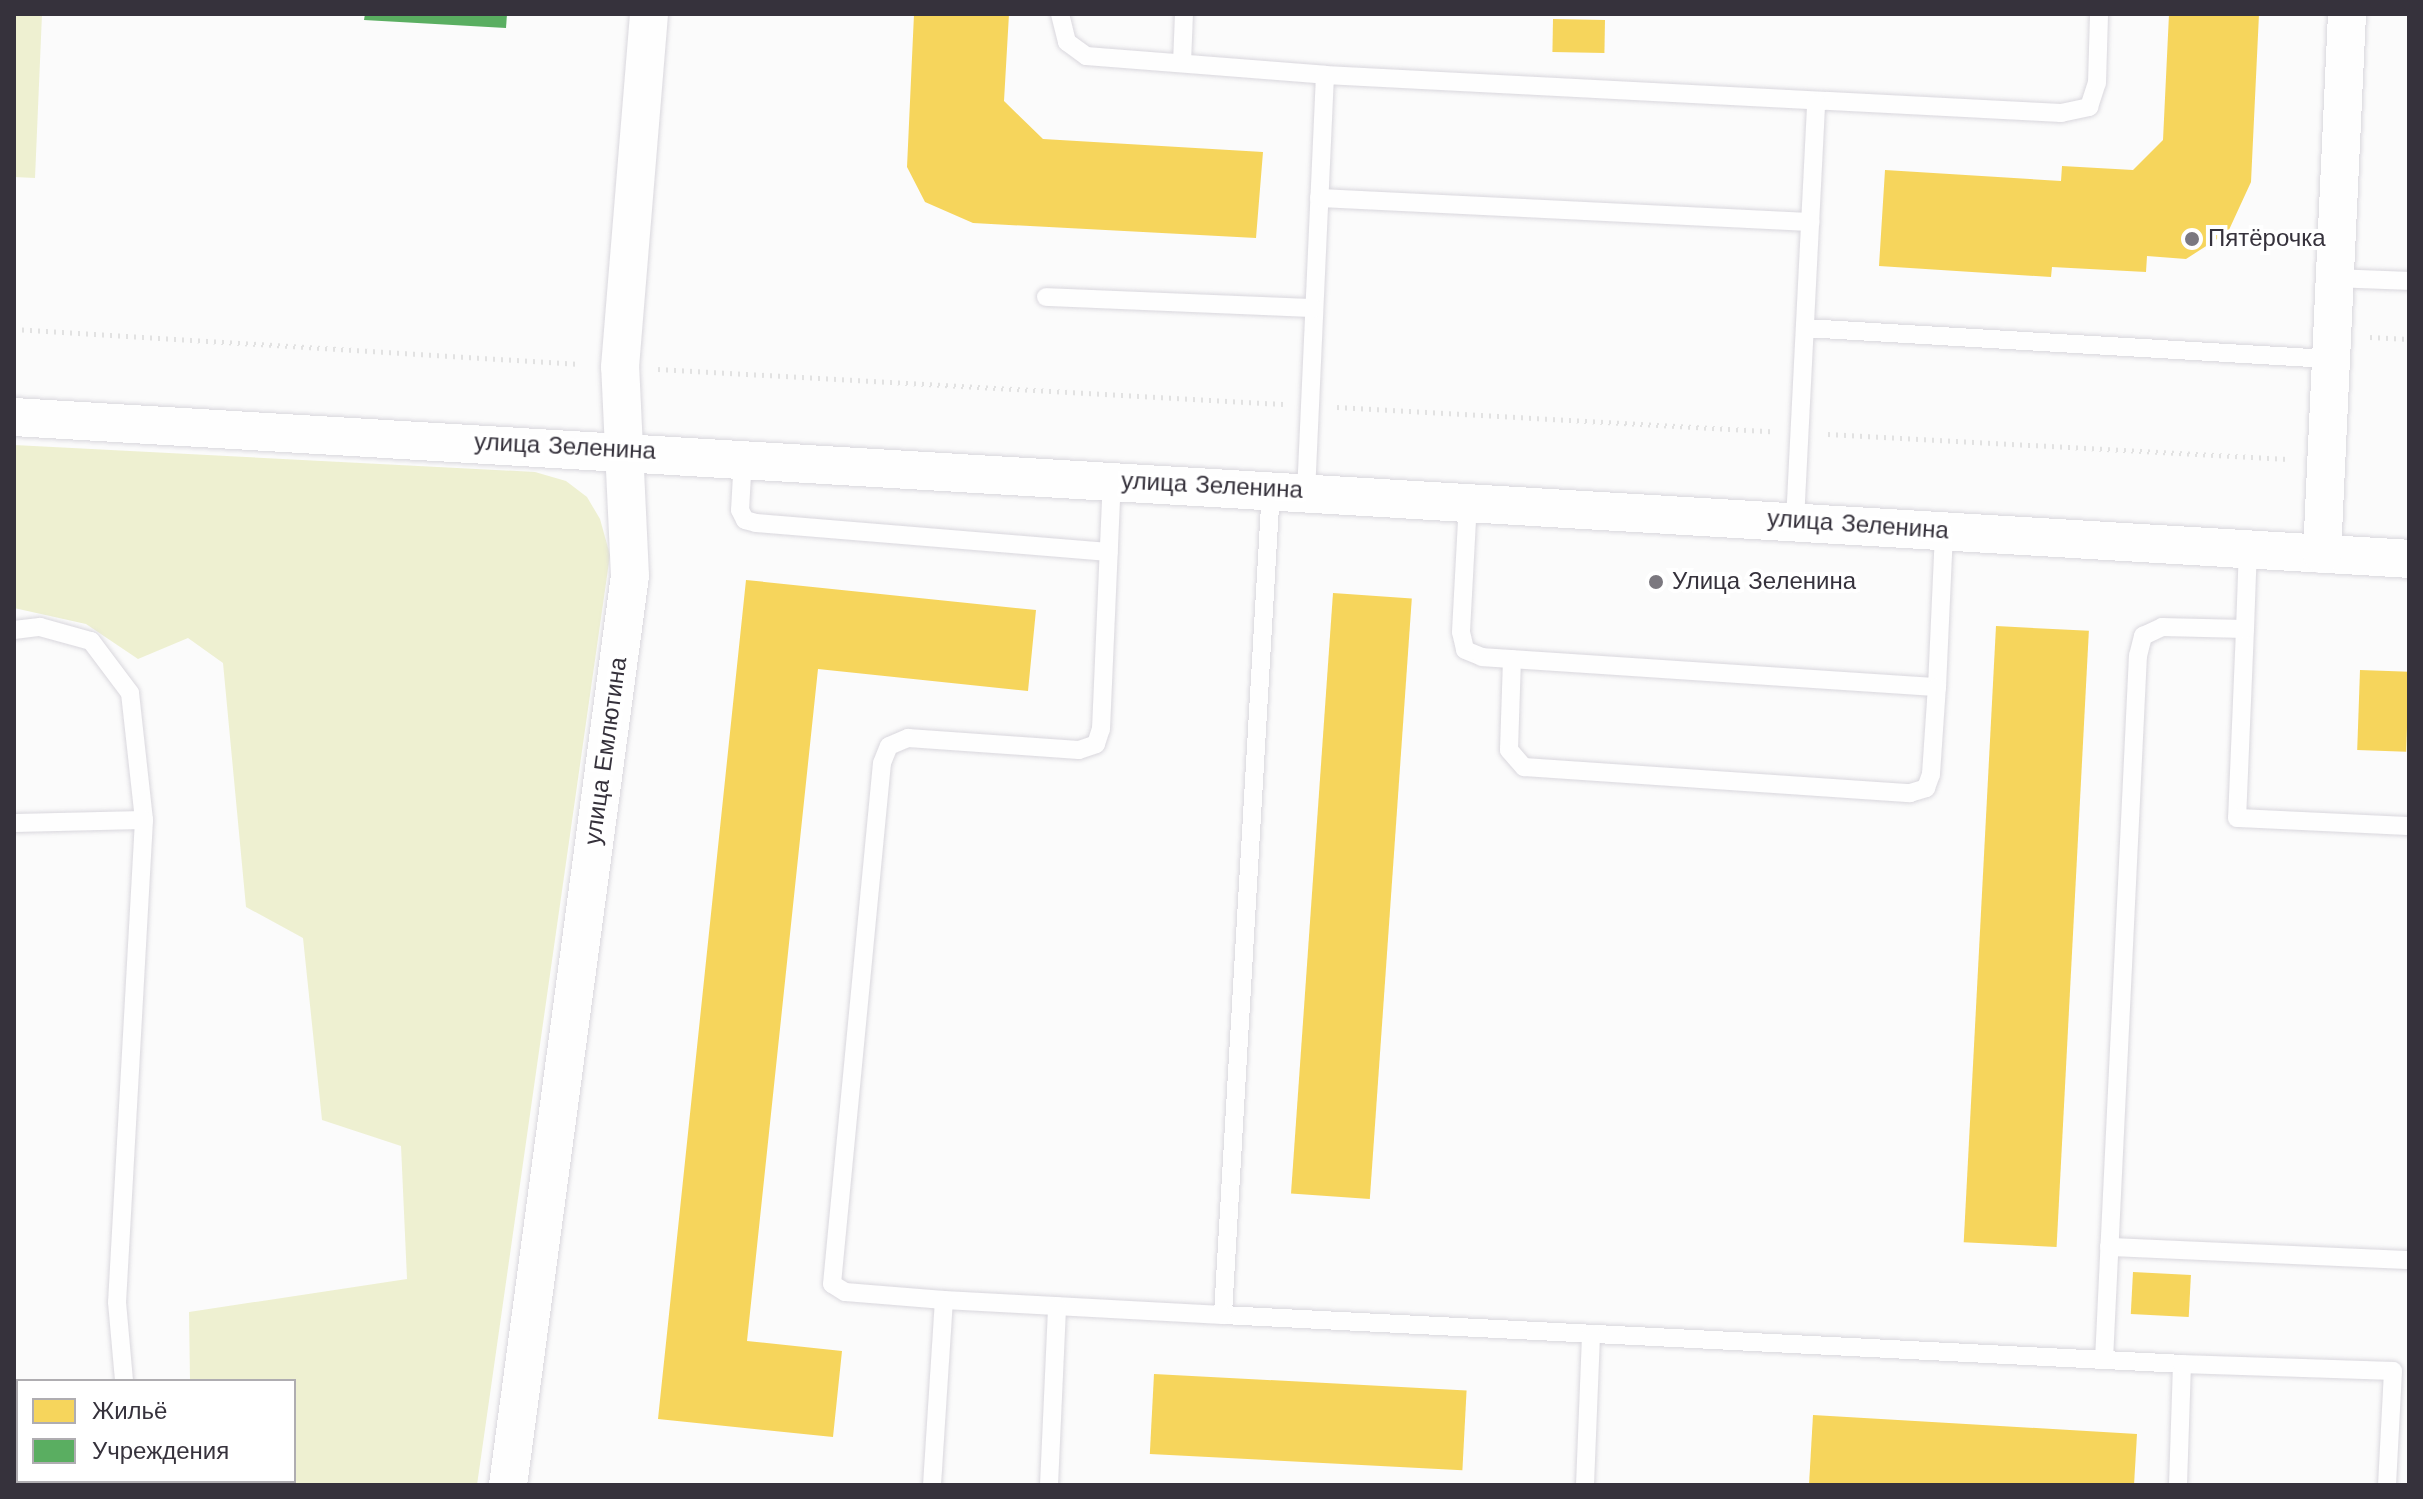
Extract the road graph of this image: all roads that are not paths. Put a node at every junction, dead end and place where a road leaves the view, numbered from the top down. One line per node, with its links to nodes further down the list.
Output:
1 (649, 14): 18 (street, улица Емлютина)
2 (1060, 14): 6 (lane)
3 (1184, 14): 6 (lane)
4 (2099, 14): 8 (lane)
5 (2347, 14): 11 (street)
6 (1182, 63): 7 (lane)
7 (1325, 75): 8 (lane); 9 (lane)
8 (1816, 103): 10 (lane)
9 (1319, 198): 10 (lane); 14 (lane)
10 (1810, 222): 15 (lane)
11 (2335, 278): 12 (lane); 16 (street)
12 (2409, 281)
13 (1046, 297): 14 (lane)
14 (1314, 308): 21 (lane)
15 (1805, 328): 16 (lane); 23 (lane)
16 (2329, 359): 27 (street)
17 (14, 417): 18 (street, улица Зеленина)
18 (624, 450): 19 (street, улица Зеленина); 46 (street, улица Емлютина)
19 (743, 457): 20 (street, улица Зеленина); 26 (lane)
20 (1112, 480): 21 (street, улица Зеленина); 26 (lane)
21 (1288, 490): 22 (street, улица Зеленина); 40 (lane)
22 (1468, 502): 23 (street, улица Зеленина); 31 (lane)
23 (1795, 521): 24 (street, улица Зеленина)
24 (1944, 530): 25 (street, улица Зеленина); 32 (lane)
25 (2248, 548): 27 (street, улица Зеленина); 29 (lane)
26 (1109, 552): 38 (lane)
27 (2322, 554): 28 (street, улица Зеленина)
28 (2409, 559)
29 (2245, 629): 35 (lane); 36 (lane)
30 (14, 630): 33 (lane)
31 (1512, 659): 32 (lane); 32 (lane)
32 (1937, 687)
33 (144, 820): 34 (lane); 45 (lane)
34 (14, 823)
35 (2409, 826)
36 (2109, 1247): 37 (lane); 42 (lane)
37 (2409, 1260)
38 (944, 1300): 39 (lane); 47 (lane)
39 (1057, 1306): 40 (lane); 48 (lane)
40 (1223, 1315): 41 (lane)
41 (1591, 1334): 42 (lane); 49 (lane)
42 (2104, 1360): 43 (lane)
43 (2182, 1364): 44 (lane); 50 (lane)
44 (2401, 1371): 51 (lane)
45 (124, 1379)
46 (508, 1485)
47 (932, 1485)
48 (1049, 1485)
49 (1585, 1485)
50 (2178, 1485)
51 (2387, 1485)

